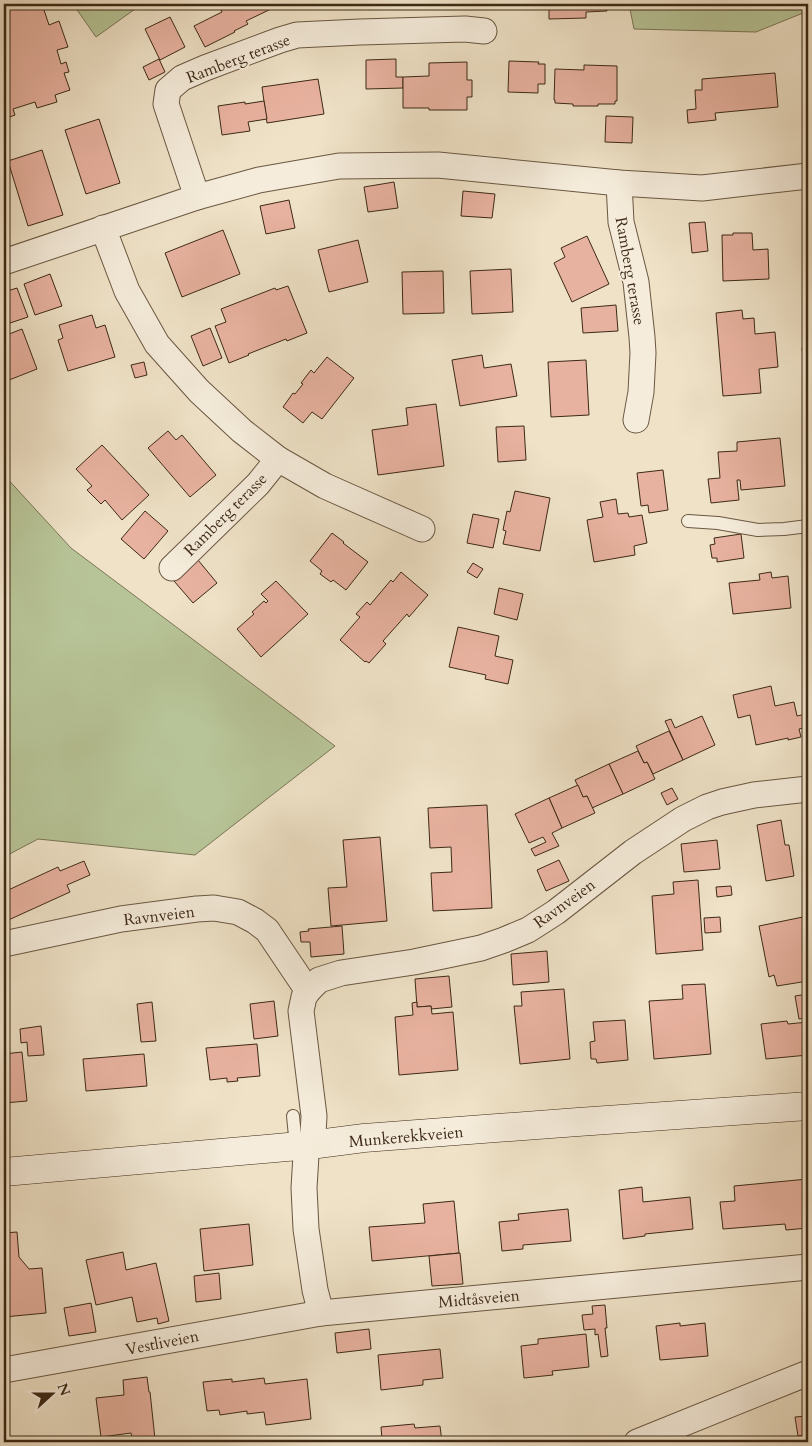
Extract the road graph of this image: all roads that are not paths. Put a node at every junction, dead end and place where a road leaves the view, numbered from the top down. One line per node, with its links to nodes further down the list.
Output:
1 (484, 31): 4 (street, Ramberg terasse)
2 (808, 176): 3 (street)
3 (619, 183): 4 (street); 7 (street, Ramberg terasse)
4 (197, 197): 5 (street)
5 (103, 228): 6 (street); 8 (street, Ramberg terasse)
6 (4, 262)
7 (636, 420)
8 (278, 460): 11 (street, Ramberg terasse); 12 (street, Ramberg terasse)
9 (688, 521): 10 (lane)
10 (808, 526)
11 (422, 529)
12 (172, 568)
13 (808, 789): 15 (street, Ravnveien)
14 (4, 944): 15 (street, Ravnveien)
15 (308, 991): 18 (street)
16 (808, 1106): 18 (main road, Munkerekkveien)
17 (293, 1116): 18 (lane)
18 (303, 1146): 19 (main road, Munkerekkveien); 21 (street)
19 (4, 1172)
20 (808, 1267): 21 (street, Midtåsveien)
21 (320, 1313): 22 (street, Vestliveien)
22 (4, 1370)
23 (808, 1373): 24 (street)
24 (637, 1442)

